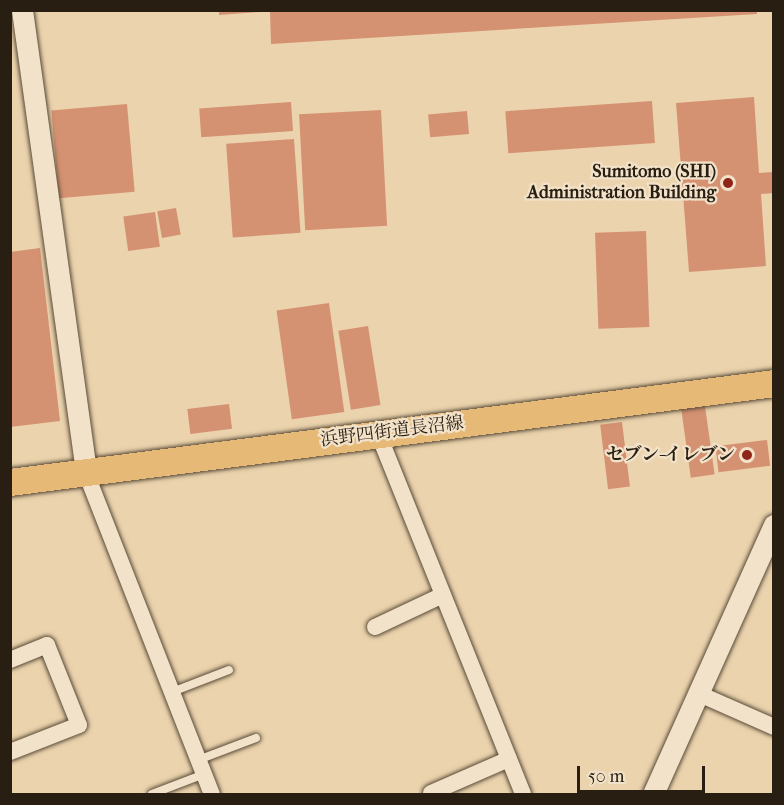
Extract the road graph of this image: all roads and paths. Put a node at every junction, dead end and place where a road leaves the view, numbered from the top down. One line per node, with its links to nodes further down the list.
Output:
1 (22, 10): 4 (street)
2 (774, 383): 3 (main road, 浜野四街道長沼線)
3 (378, 433): 4 (main road, 浜野四街道長沼線); 7 (street)
4 (86, 473): 5 (main road, 浜野四街道長沼線); 11 (street)
5 (10, 483)
6 (774, 525): 12 (street)
7 (443, 595): 8 (street); 16 (street)
8 (375, 627)
9 (10, 660): 15 (street)
10 (229, 670): 11 (lane)
11 (172, 692): 17 (street)
12 (697, 693): 13 (street); 22 (street)
13 (774, 727)
14 (256, 738): 17 (lane)
15 (10, 752)
16 (509, 759): 18 (street); 21 (street)
17 (201, 767): 19 (lane); 20 (street)
18 (431, 793)
19 (152, 795)
20 (212, 795)
21 (523, 795)
22 (653, 795)

